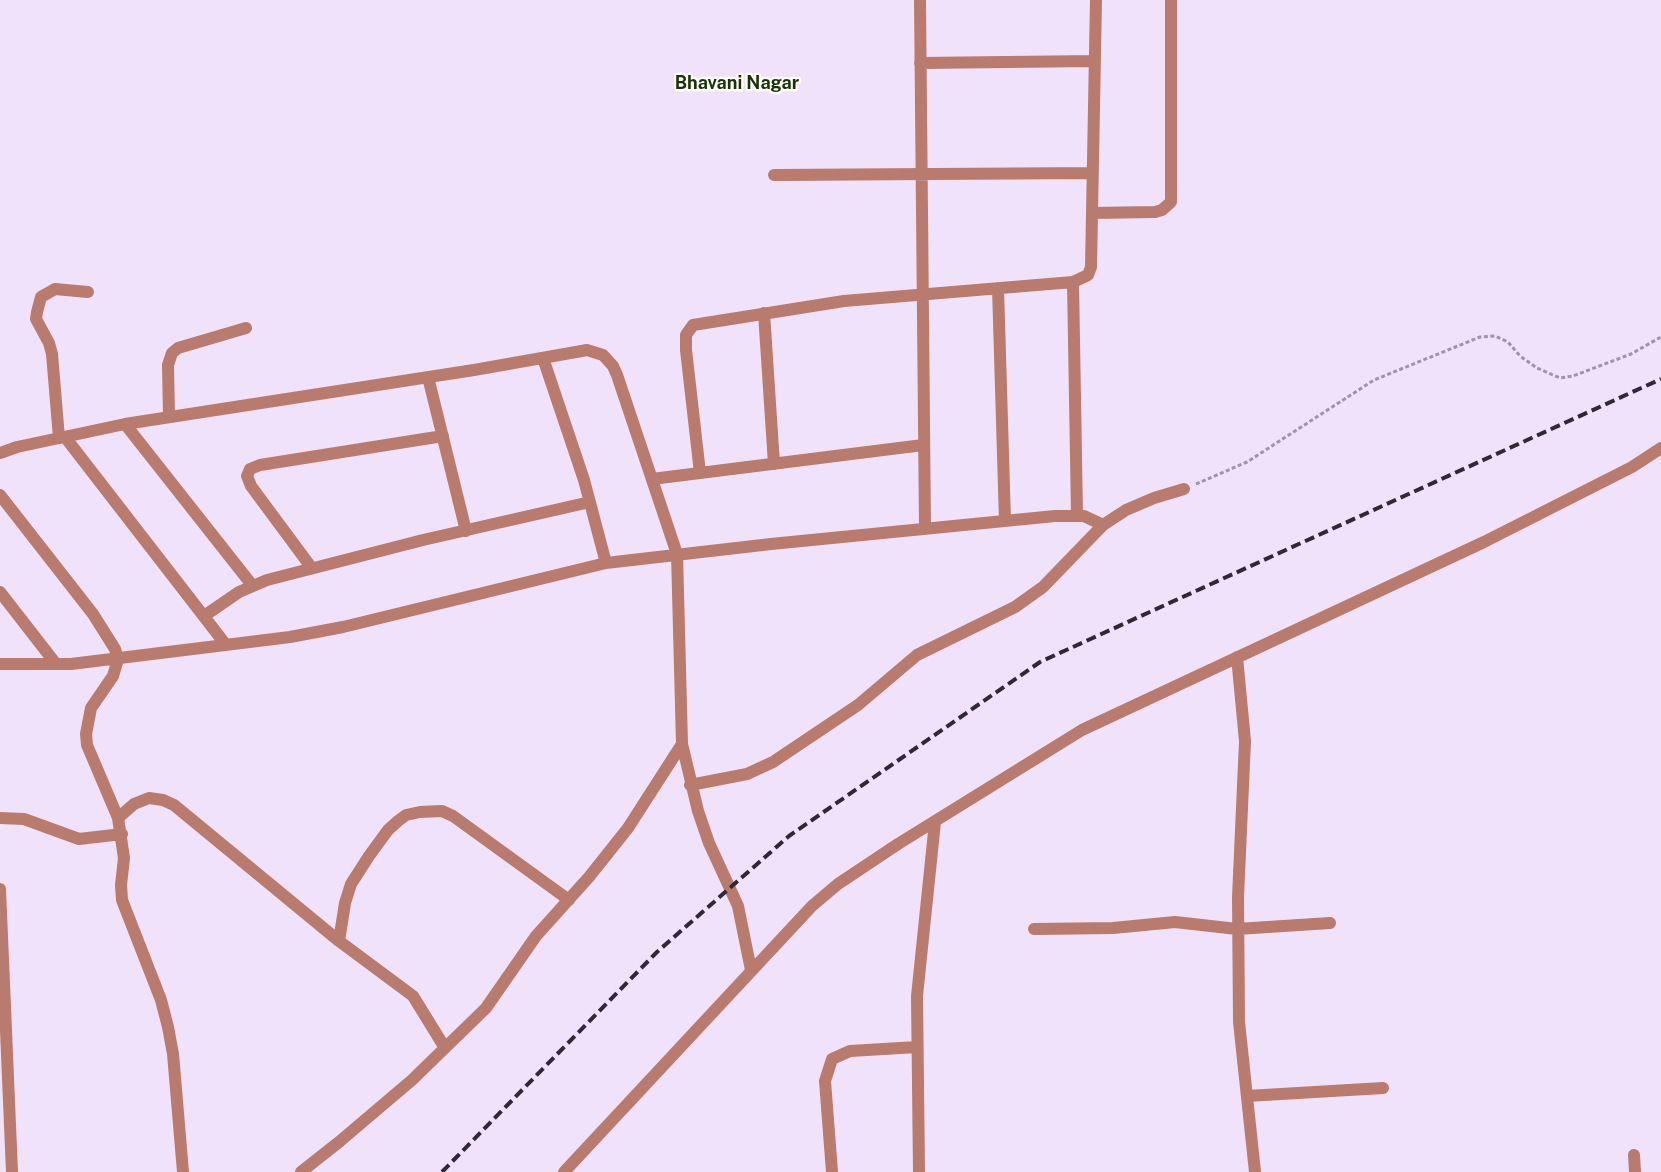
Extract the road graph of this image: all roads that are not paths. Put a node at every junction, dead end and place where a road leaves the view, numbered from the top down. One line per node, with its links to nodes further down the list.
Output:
1 (920, 0): 5 (street)
2 (1096, 0): 4 (street)
3 (1171, 0): 9 (street)
4 (1094, 61): 5 (street); 6 (street)
5 (920, 63): 7 (street)
6 (1092, 173): 7 (street); 9 (street)
7 (920, 174): 8 (street); 13 (street)
8 (774, 175)
9 (1092, 213): 10 (street)
10 (1073, 282): 11 (street); 31 (street)
11 (998, 288): 13 (street); 32 (street)
12 (88, 292): 21 (street)
13 (921, 294): 14 (street); 22 (street)
14 (764, 313): 25 (street); 26 (street)
15 (246, 328): 18 (street)
16 (543, 358): 17 (street); 27 (street); 30 (street)
17 (428, 377): 18 (street); 20 (street)
18 (169, 417): 19 (street)
19 (125, 424): 21 (street); 39 (street)
20 (443, 436): 35 (street); 38 (street)
21 (62, 437): 24 (street); 41 (street)
22 (923, 445): 25 (street); 34 (street)
23 (1661, 448): 43 (street)
24 (0, 453)
25 (774, 464): 26 (street)
26 (700, 473): 27 (street)
27 (652, 479): 36 (street)
28 (1184, 489): 33 (street)
29 (0, 495): 44 (street)
30 (590, 502): 35 (street); 37 (street)
31 (1076, 515): 32 (street); 33 (street)
32 (1005, 521): 34 (street)
33 (1103, 525): 48 (street)
34 (925, 528): 36 (street)
35 (466, 530): 38 (street)
36 (677, 554): 37 (street); 47 (street)
37 (606, 563): 42 (street)
38 (311, 568): 39 (street)
39 (252, 585): 41 (street)
40 (0, 592): 46 (street)
41 (204, 616): 42 (street)
42 (226, 645): 44 (street)
43 (1237, 657): 51 (street); 57 (street)
44 (118, 658): 46 (street); 50 (street)
45 (0, 664): 46 (street)
46 (56, 664)
47 (682, 744): 48 (street); 54 (street)
48 (690, 785): 59 (street)
49 (0, 818): 52 (street)
50 (118, 818): 52 (street); 58 (street)
51 (936, 822): 59 (street); 60 (street)
52 (122, 834): 66 (street)
53 (0, 889): 65 (street)
54 (568, 900): 58 (street); 61 (street)
55 (1330, 923): 57 (street)
56 (1034, 929): 57 (street)
57 (1237, 929): 63 (street)
58 (339, 941): 61 (street)
59 (751, 970): 68 (street)
60 (917, 1047): 69 (street); 70 (street)
61 (445, 1048): 67 (street)
62 (1383, 1088): 63 (street)
63 (1247, 1096): 71 (street)
64 (1634, 1155): 72 (street)
65 (12, 1172)
66 (183, 1172)
67 (301, 1172)
68 (564, 1172)
69 (832, 1172)
70 (919, 1172)
71 (1255, 1172)
72 (1635, 1172)

